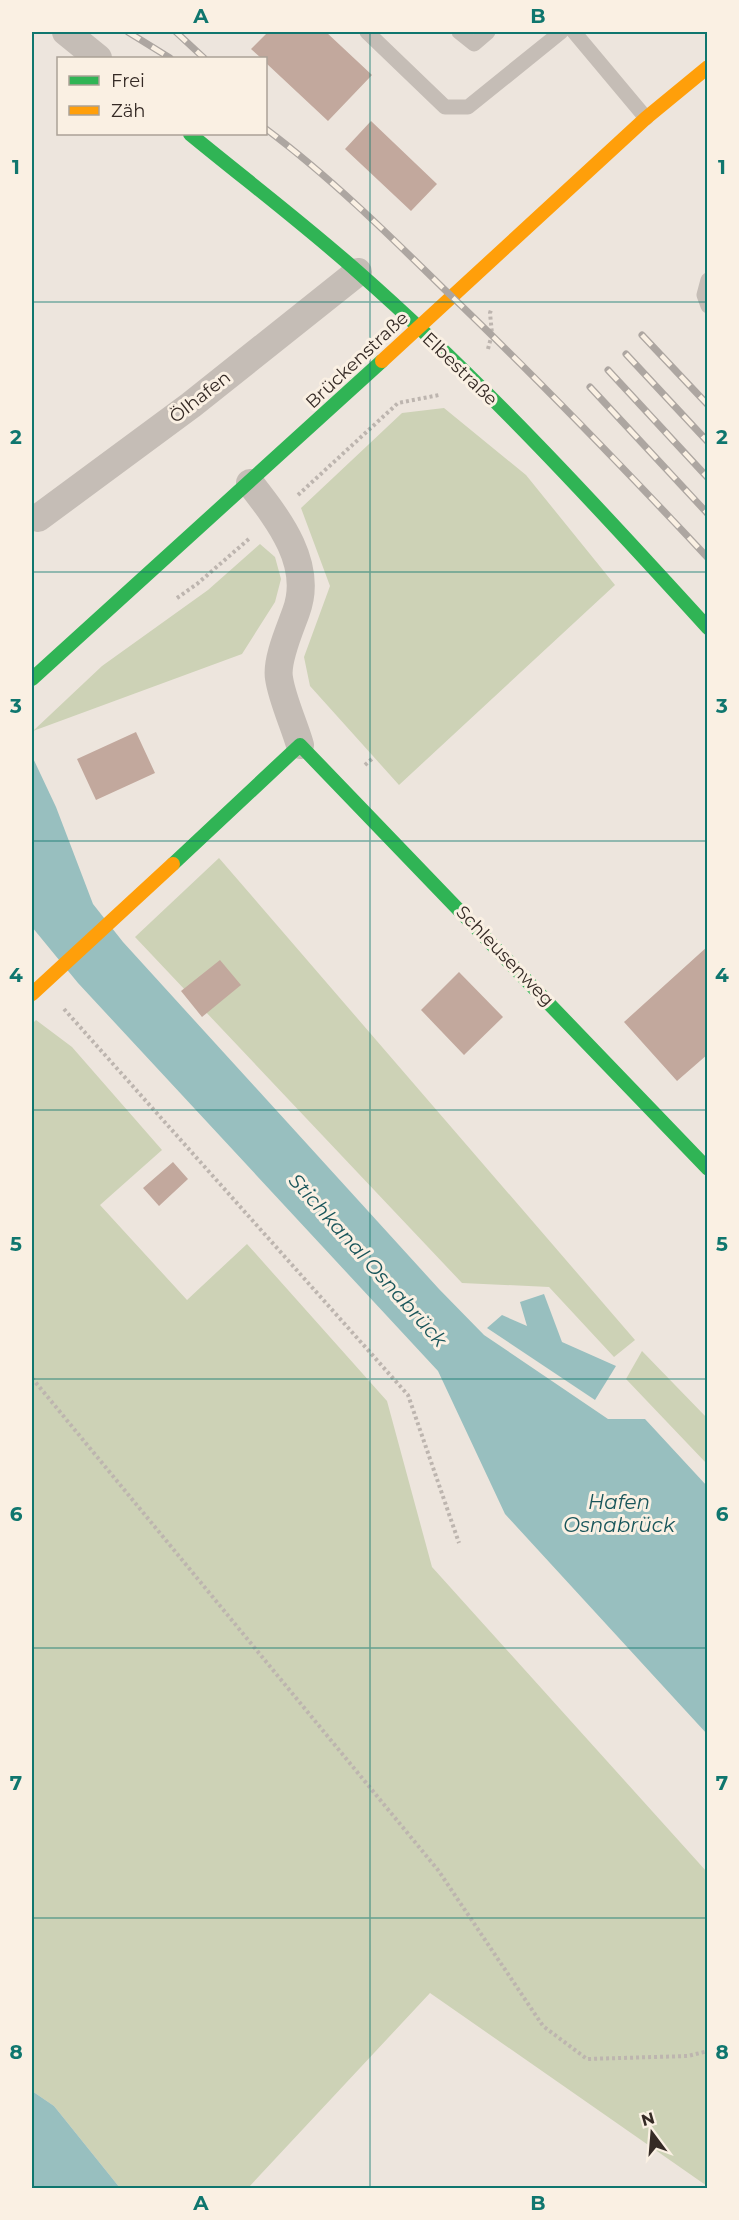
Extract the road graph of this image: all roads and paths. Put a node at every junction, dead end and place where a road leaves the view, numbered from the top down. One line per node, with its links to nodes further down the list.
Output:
1 (66, 32): 7 (street)
2 (367, 32): 5 (lane)
3 (459, 32): 4 (lane)
4 (488, 32)
5 (561, 32)
6 (574, 32): 9 (lane)
7 (97, 57)
8 (708, 67): 9 (street, Brückenstraße)
9 (646, 118): 14 (street, Brückenstraße)
10 (191, 135): 11 (street, Elbestraße)
11 (358, 272): 14 (street, Elbestraße); 16 (street, Ölhafen)
12 (708, 280): 13 (lane)
13 (708, 306)
14 (418, 328): 15 (street, Brückenstraße); 17 (street, Elbestraße)
15 (250, 483): 18 (street, Brückenstraße); 19 (street, Schleusenweg)
16 (34, 518)
17 (708, 628)
18 (32, 679)
19 (300, 745): 20 (street); 22 (street, Schleusenweg)
20 (32, 994)
21 (62, 1006): 24 (path)
22 (708, 1169)
23 (32, 1378): 25 (path)
24 (459, 1543)
25 (708, 2051)

